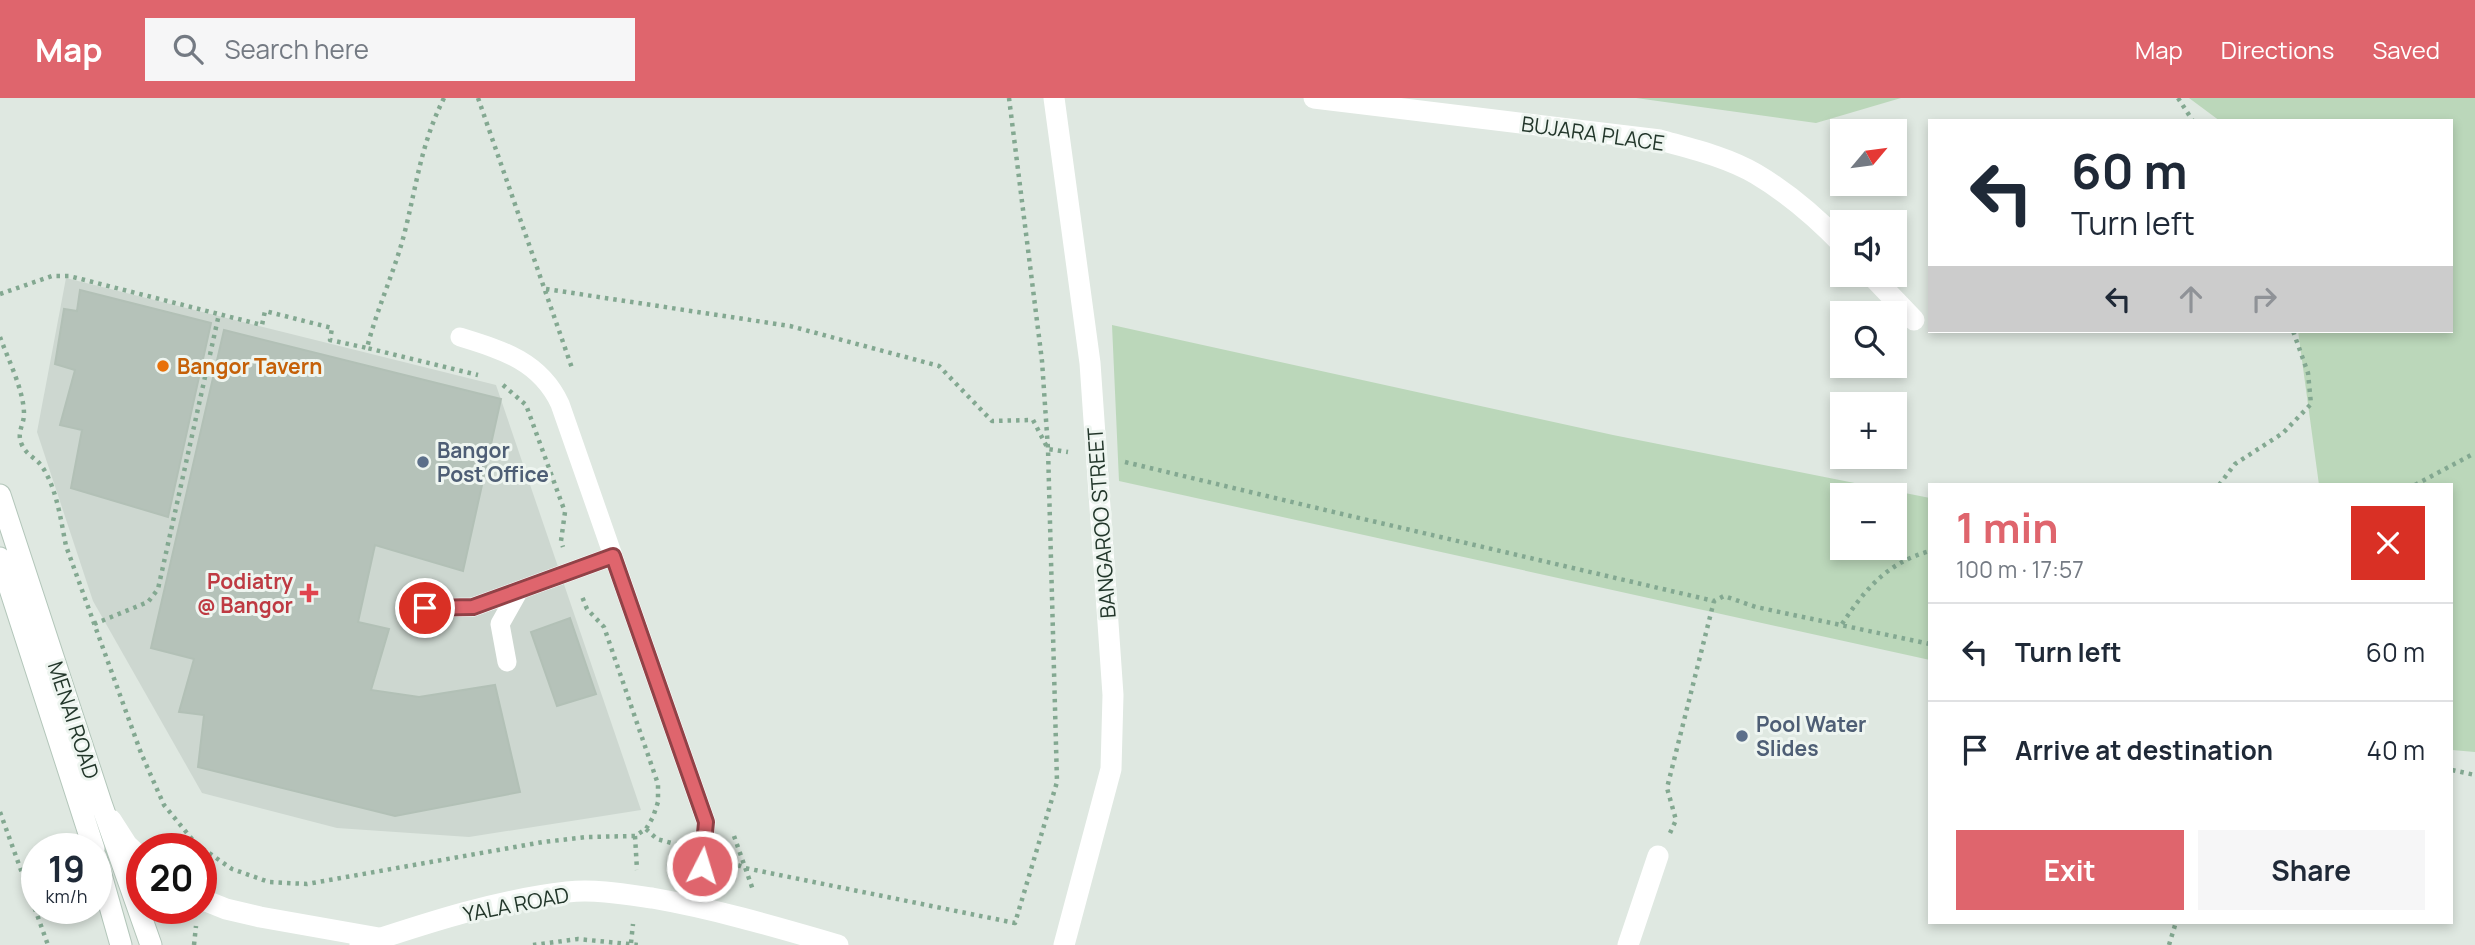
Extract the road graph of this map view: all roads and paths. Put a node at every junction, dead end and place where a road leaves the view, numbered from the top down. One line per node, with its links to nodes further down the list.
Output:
1 (444, 98): 16 (path)
2 (1009, 98): 19 (path)
3 (1054, 98): 21 (street, BANGAROO STREET)
4 (1314, 98): 7 (street, BUJARA PLACE)
5 (2178, 98): 6 (path)
6 (2192, 119)
7 (1830, 234)
8 (1882, 287): 12 (street)
9 (546, 289): 19 (path)
10 (0, 294): 11 (path)
11 (219, 314): 16 (path); 32 (path)
12 (1914, 320)
13 (2294, 333): 22 (path)
14 (0, 337): 32 (path)
15 (460, 337): 26 (lane)
16 (367, 348): 17 (path)
17 (484, 377)
18 (493, 381): 28 (path)
19 (1048, 449): 21 (path); 43 (path)
20 (2475, 453): 23 (path)
21 (1097, 455): 30 (path); 61 (street, BANGAROO STREET)
22 (2221, 483)
23 (2419, 483)
24 (0, 495): 38 (street, MENAI ROAD)
25 (1928, 552): 33 (path)
26 (613, 556): 28 (lane); 43 (lane)
27 (0, 558): 41 (street, MENAI ROAD)
28 (572, 571): 29 (lane); 40 (path)
29 (518, 592): 31 (lane); 35 (lane)
30 (1714, 600): 33 (path); 44 (path)
31 (425, 608)
32 (94, 624): 45 (path)
33 (1842, 624): 34 (path)
34 (1928, 644)
35 (507, 662)
36 (2453, 770): 37 (path)
37 (2475, 775)
38 (101, 803): 42 (street); 55 (street, MENAI ROAD)
39 (0, 813): 53 (path)
40 (646, 829): 43 (path); 45 (path)
41 (89, 833)
42 (126, 843)
43 (704, 851): 48 (lane)
44 (1658, 856): 62 (street)
45 (226, 865): 46 (path)
46 (221, 872)
47 (217, 905): 52 (street)
48 (695, 906): 52 (street, YALA ROAD); 60 (street, YALA ROAD)
49 (112, 913): 54 (street)
50 (196, 924): 56 (path)
51 (2175, 924): 63 (path)
52 (377, 942): 57 (street, YALA ROAD)
53 (48, 945)
54 (121, 945)
55 (151, 945)
56 (194, 945)
57 (360, 945)
58 (533, 945): 59 (path)
59 (639, 945)
60 (838, 945)
61 (1063, 945)
62 (1628, 945)
63 (2169, 945)

